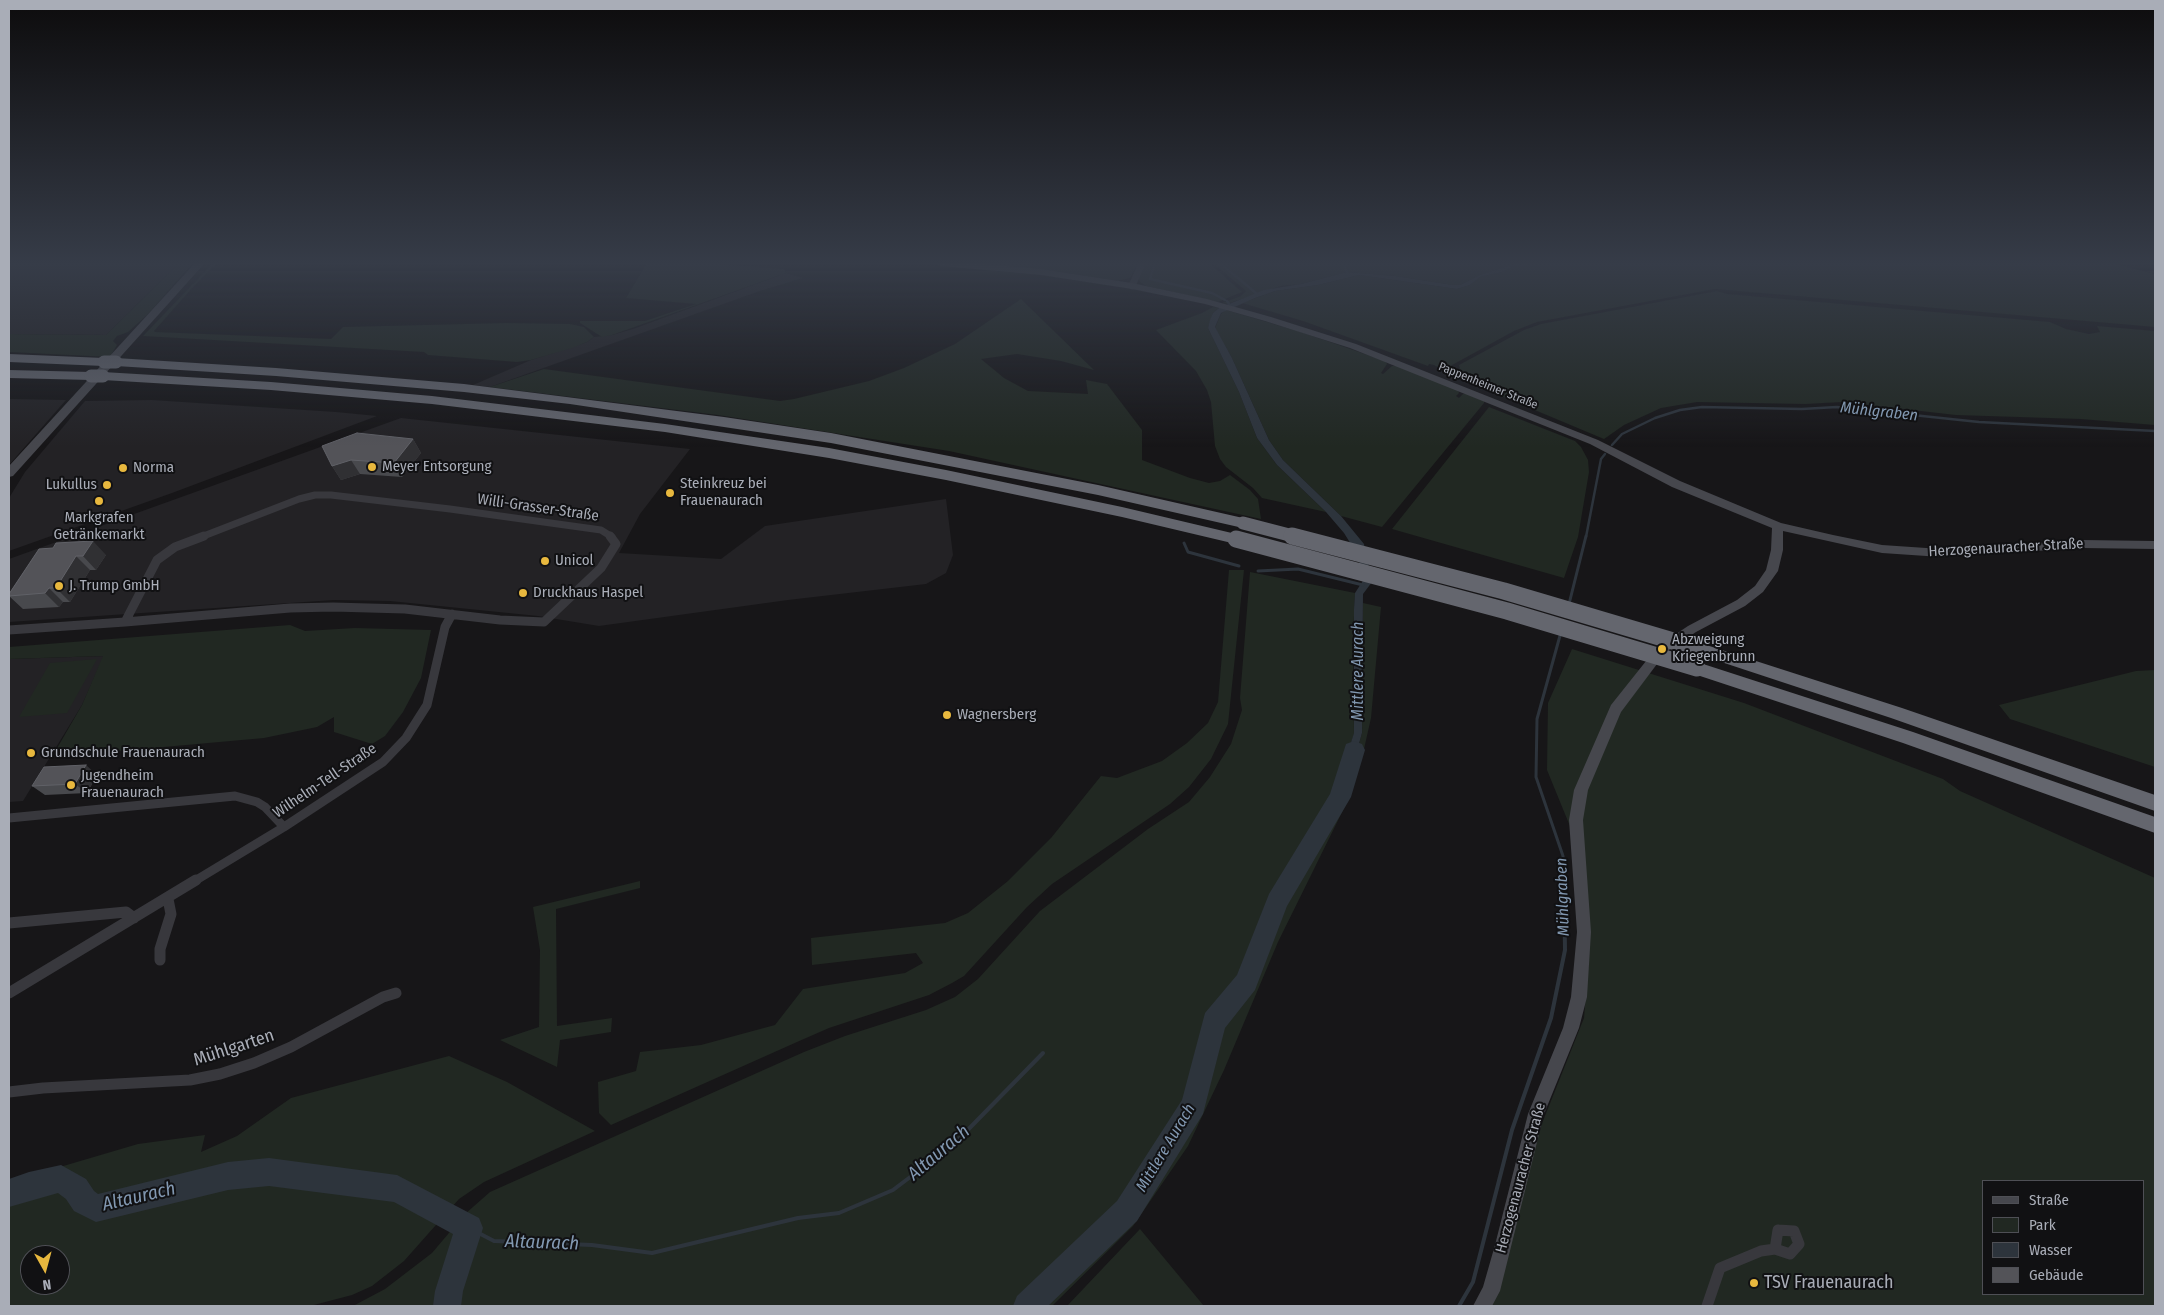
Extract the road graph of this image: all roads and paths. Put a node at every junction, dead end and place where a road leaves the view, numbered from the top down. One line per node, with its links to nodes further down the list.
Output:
1 (144, 324): 4 (street)
2 (1287, 324): 7 (street, Pappenheimer Straße)
3 (9, 358): 4 (highway)
4 (103, 369): 5 (highway); 6 (street); 12 (highway, bridge); 16 (highway, bridge)
5 (9, 374)
6 (9, 473)
7 (1778, 526): 8 (street, Herzogenauracher Straße); 26 (street, Herzogenauracher Straße)
8 (2155, 545)
9 (452, 614): 10 (street, Willi-Grasser-Straße); 10 (street, Willi-Grasser-Straße); 17 (street, Wilhelm-Tell-Straße)
10 (126, 622): 11 (street, Willi-Grasser-Straße)
11 (9, 630)
12 (2024, 756): 13 (highway); 14 (highway)
13 (2155, 794)
14 (2155, 803)
15 (9, 818): 17 (street)
16 (2155, 826)
17 (284, 827): 18 (street, Wilhelm-Tell-Straße)
18 (168, 898): 19 (street, Wilhelm-Tell-Straße); 21 (street)
19 (134, 918): 20 (street); 22 (street, Wilhelm-Tell-Straße)
20 (9, 923)
21 (160, 960)
22 (9, 993)
23 (396, 993): 24 (street, Mühlgarten)
24 (9, 1092)
25 (1775, 1249): 27 (street)
26 (1482, 1306)
27 (1708, 1306)

